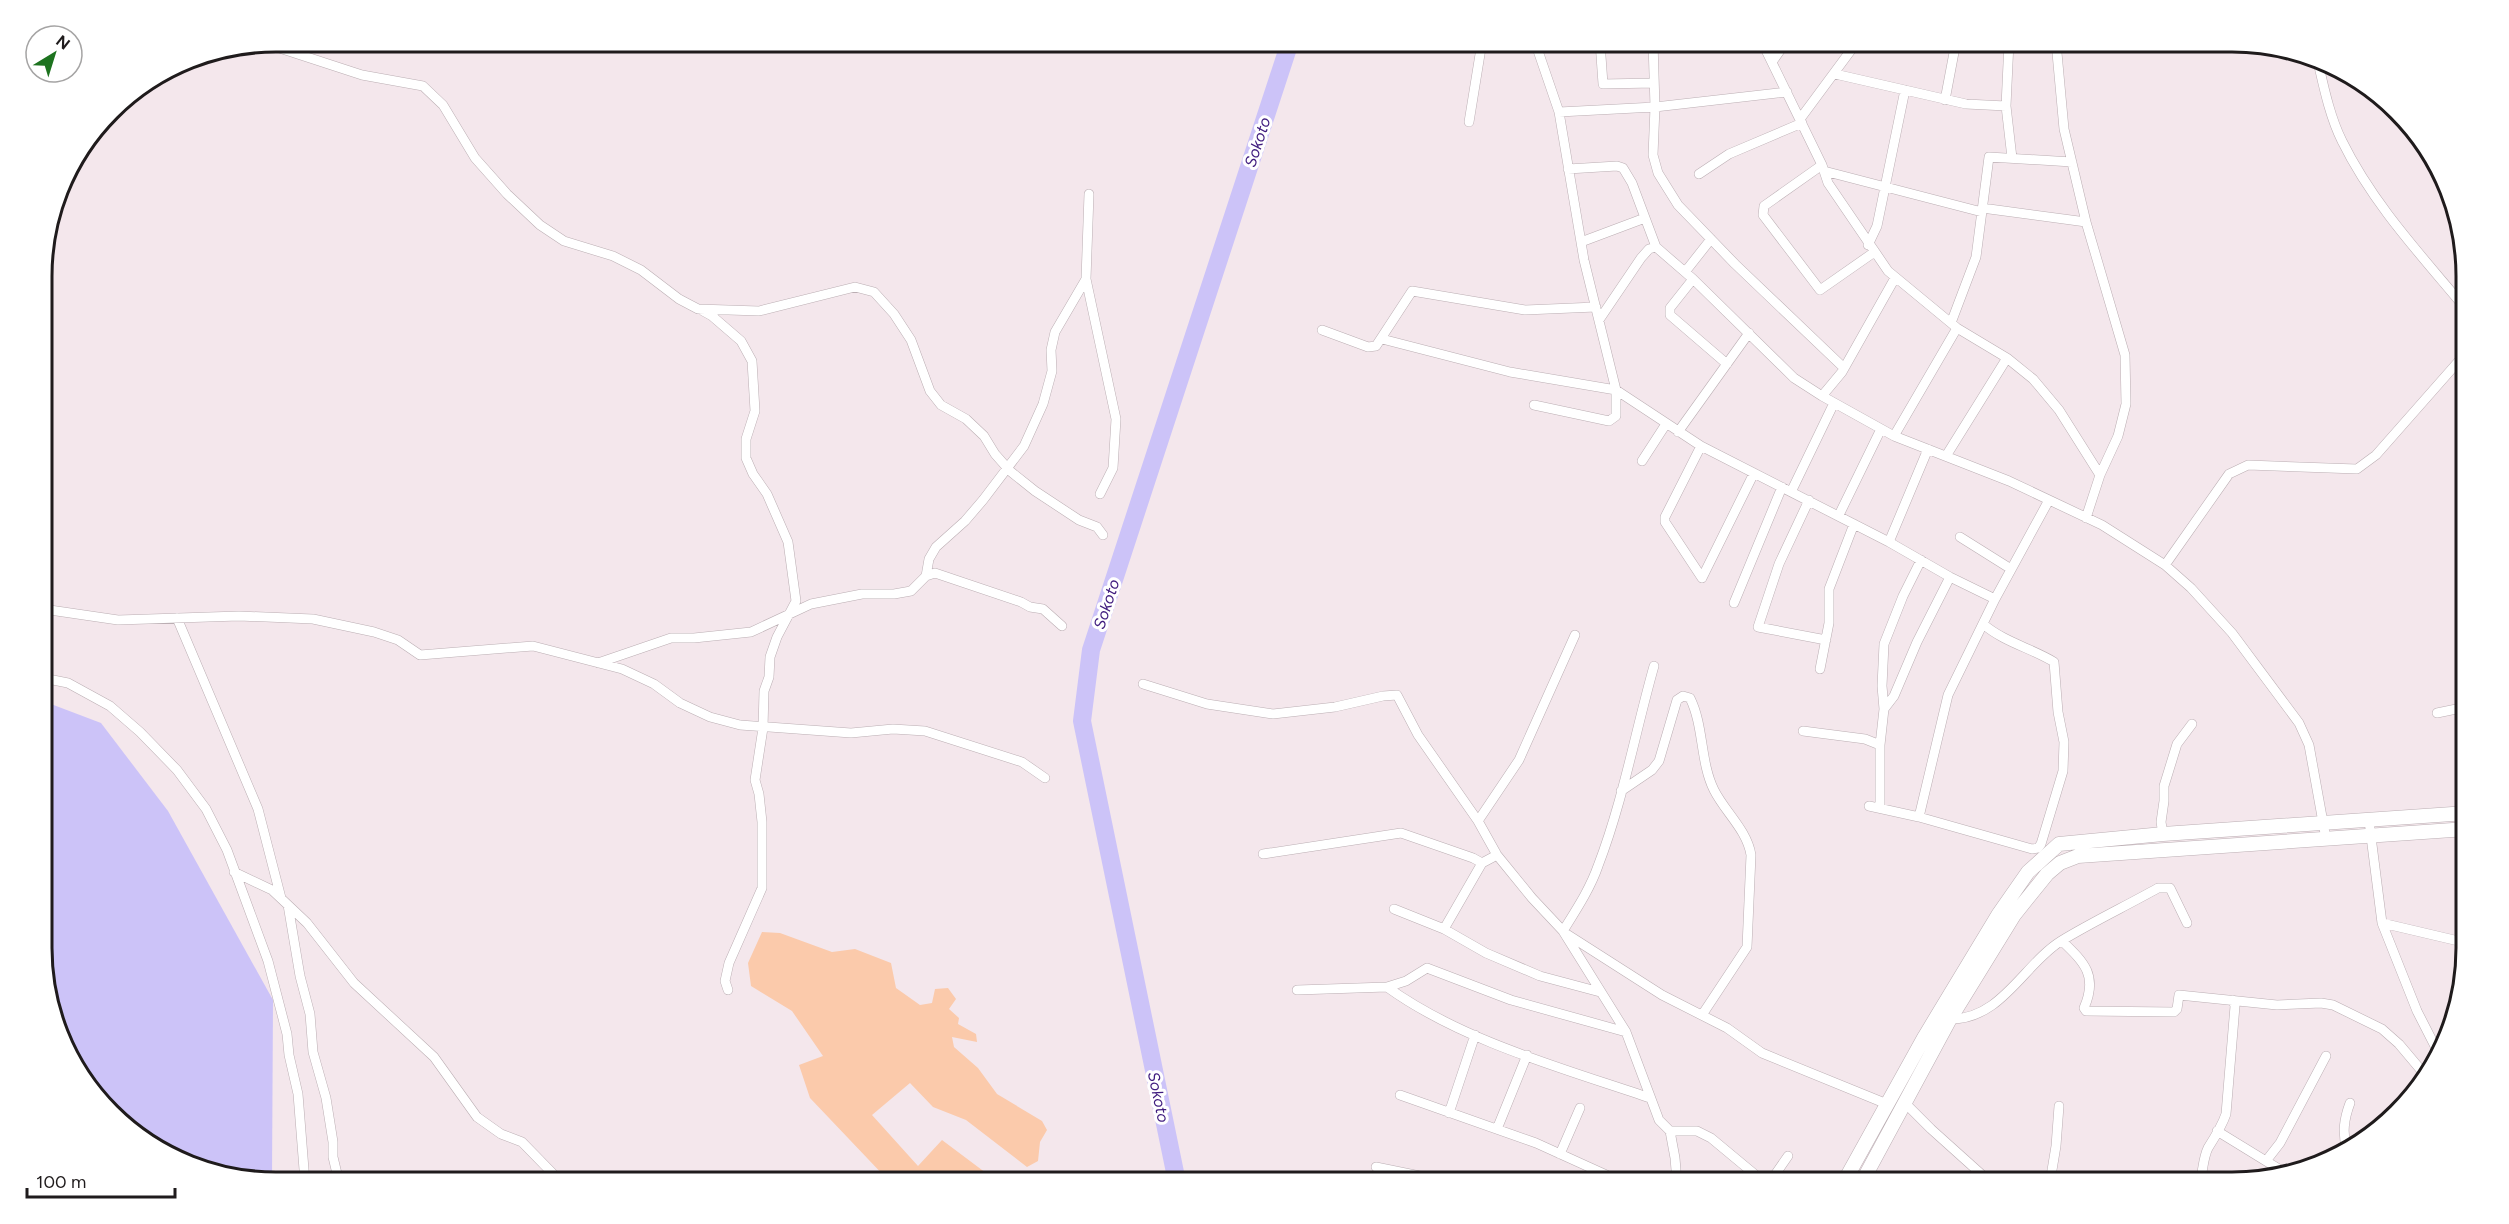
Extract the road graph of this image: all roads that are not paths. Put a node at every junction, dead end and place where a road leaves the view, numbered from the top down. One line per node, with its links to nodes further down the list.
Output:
1 (292, 52): 43 (street)
2 (1480, 52): 23 (street)
3 (1538, 52): 21 (street)
4 (1601, 52): 15 (street)
5 (1653, 52): 15 (street)
6 (1767, 52): 12 (street)
7 (1779, 52): 12 (street)
8 (1850, 52): 14 (street)
9 (1954, 52): 18 (street)
10 (2009, 52): 19 (street)
11 (2057, 52): 25 (street)
12 (1772, 62): 17 (street)
13 (2321, 71): 41 (street)
14 (1835, 74): 16 (street); 22 (street)
15 (1654, 83): 20 (street)
16 (1905, 90): 18 (street); 29 (street)
17 (1787, 92): 20 (street); 22 (street)
18 (1945, 100): 19 (street)
19 (2006, 106): 24 (street)
20 (1655, 107): 21 (street); 34 (street)
21 (1559, 112): 27 (street)
22 (1801, 121): 26 (street); 28 (street)
23 (1469, 122)
24 (2012, 158): 25 (street); 31 (street)
25 (2072, 162): 33 (street)
26 (1823, 168): 29 (street); 37 (street); 37 (street)
27 (1568, 169): 32 (street); 35 (street)
28 (1699, 174)
29 (1885, 188): 31 (street); 37 (street)
30 (1089, 194): 40 (street)
31 (1982, 210): 33 (street); 45 (street)
32 (1645, 218): 35 (street); 36 (street)
33 (2086, 222): 67 (street)
34 (1711, 239): 38 (street); 52 (street)
35 (1581, 242): 42 (street)
36 (1656, 247): 38 (street); 44 (street)
37 (1871, 249): 39 (street)
38 (1689, 276): 47 (street); 50 (street)
39 (1895, 278): 45 (street); 52 (street)
40 (1086, 279): 65 (street); 70 (street)
41 (2456, 297)
42 (1596, 307): 44 (street); 48 (street)
43 (699, 309): 65 (street); 87 (street)
44 (1599, 320): 53 (street)
45 (1954, 326): 49 (street); 60 (street)
46 (1322, 330): 48 (street)
47 (1749, 333): 50 (street); 54 (street)
48 (1382, 339): 53 (street)
49 (2007, 358): 63 (street); 67 (street)
50 (1727, 364): 59 (street)
51 (2456, 364): 80 (street)
52 (1843, 368): 54 (street)
53 (1616, 390): 56 (street); 57 (street)
54 (1822, 396): 55 (street)
55 (1834, 403): 58 (street); 69 (street)
56 (1534, 405)
57 (1666, 424): 59 (street); 64 (street)
58 (1881, 429): 60 (street); 73 (street)
59 (1678, 432): 61 (street)
60 (1894, 436): 62 (street)
61 (1701, 446): 66 (street); 66 (street)
62 (1928, 449): 63 (street); 78 (street)
63 (1946, 456): 72 (street)
64 (1642, 461)
65 (1007, 467): 76 (street); 82 (street)
66 (1754, 473): 68 (street)
67 (2100, 475): 74 (street)
68 (1782, 487): 69 (street); 85 (street)
69 (1791, 492): 71 (street)
70 (1100, 494)
71 (1809, 500): 73 (street); 92 (street)
72 (2049, 500): 74 (street); 81 (street)
73 (1839, 516): 75 (street)
74 (2086, 518): 80 (street)
75 (1854, 524): 78 (street); 92 (street)
76 (1103, 535)
77 (1960, 537): 81 (street)
78 (1889, 542): 79 (street)
79 (1921, 560): 83 (street); 98 (street)
80 (2165, 565): 113 (street)
81 (2012, 569): 84 (street)
82 (926, 576): 87 (street); 90 (street)
83 (1950, 577): 84 (street); 98 (street)
84 (1995, 599): 89 (street)
85 (1734, 603)
86 (52, 610): 88 (street)
87 (792, 611): 93 (street); 102 (street)
88 (177, 618): 93 (street); 122 (street)
89 (1983, 624): 110 (street); 110 (street)
90 (1062, 627)
91 (1575, 635): 111 (street)
92 (1826, 640): 95 (street)
93 (598, 663): 102 (street)
94 (1654, 666): 106 (street)
95 (1820, 669)
96 (52, 680): 121 (street)
97 (1143, 684): 111 (street)
98 (1884, 709): 104 (street)
99 (2456, 709): 100 (street)
100 (2437, 713)
101 (2192, 724): 115 (street)
102 (763, 728): 105 (street); 131 (street)
103 (1803, 731): 104 (street)
104 (1881, 745): 108 (street)
105 (1045, 778)
106 (1621, 791): 127 (street); 135 (street)
107 (1869, 806): 108 (street)
108 (1880, 806): 110 (street)
109 (2456, 814): 112 (street)
110 (1919, 817)
111 (1478, 820): 119 (street)
112 (2369, 821): 113 (street); 116 (street)
113 (2325, 824): 115 (street); 117 (street)
114 (2456, 830): 116 (street)
115 (2163, 834): 139 (street)
116 (2370, 837): 117 (street); 125 (street)
117 (2326, 839): 136 (street)
118 (1263, 854): 120 (street)
119 (1497, 855): 120 (street); 127 (street)
120 (1482, 863): 126 (street)
121 (234, 872): 122 (street); 161 (street)
122 (285, 901): 162 (street); 163 (street)
123 (1394, 909): 126 (street)
124 (2187, 923): 128 (street)
125 (2382, 924): 129 (street); 140 (street)
126 (1444, 929): 133 (street)
127 (1563, 931): 133 (street); 135 (street)
128 (2062, 940): 134 (street); 136 (street)
129 (2456, 941)
130 (1387, 987): 132 (street); 137 (street); 138 (street)
131 (728, 990)
132 (1298, 990)
133 (1600, 992): 137 (street)
134 (2233, 1000): 143 (street); 154 (street)
135 (1702, 1015): 148 (street)
136 (1950, 1019): 139 (street)
137 (1626, 1032): 145 (street)
138 (1475, 1035): 141 (street); 151 (street)
139 (1931, 1040): 146 (street); 148 (street)
140 (2434, 1044)
141 (1527, 1055): 145 (street); 152 (street)
142 (2326, 1056): 158 (street)
143 (2421, 1070)
144 (1400, 1095): 151 (street)
145 (1650, 1098): 153 (street)
146 (1905, 1103): 170 (street); 171 (street)
147 (2350, 1103): 155 (street)
148 (1887, 1104): 169 (street)
149 (2059, 1106): 172 (street)
150 (1580, 1108): 156 (street)
151 (1449, 1113): 152 (street)
152 (1497, 1129): 156 (street)
153 (1670, 1131): 166 (street); 167 (street)
154 (2217, 1131): 158 (street); 173 (street)
155 (2346, 1141)
156 (1560, 1154): 165 (street)
157 (1788, 1156): 168 (street)
158 (2266, 1161): 160 (street)
159 (1376, 1167): 164 (street)
160 (2276, 1167)
161 (304, 1172)
162 (337, 1172)
163 (551, 1172)
164 (1398, 1172)
165 (1600, 1172)
166 (1677, 1172)
167 (1752, 1172)
168 (1777, 1172)
169 (1850, 1172)
170 (1867, 1172)
171 (1979, 1172)
172 (2052, 1172)
173 (2202, 1172)

